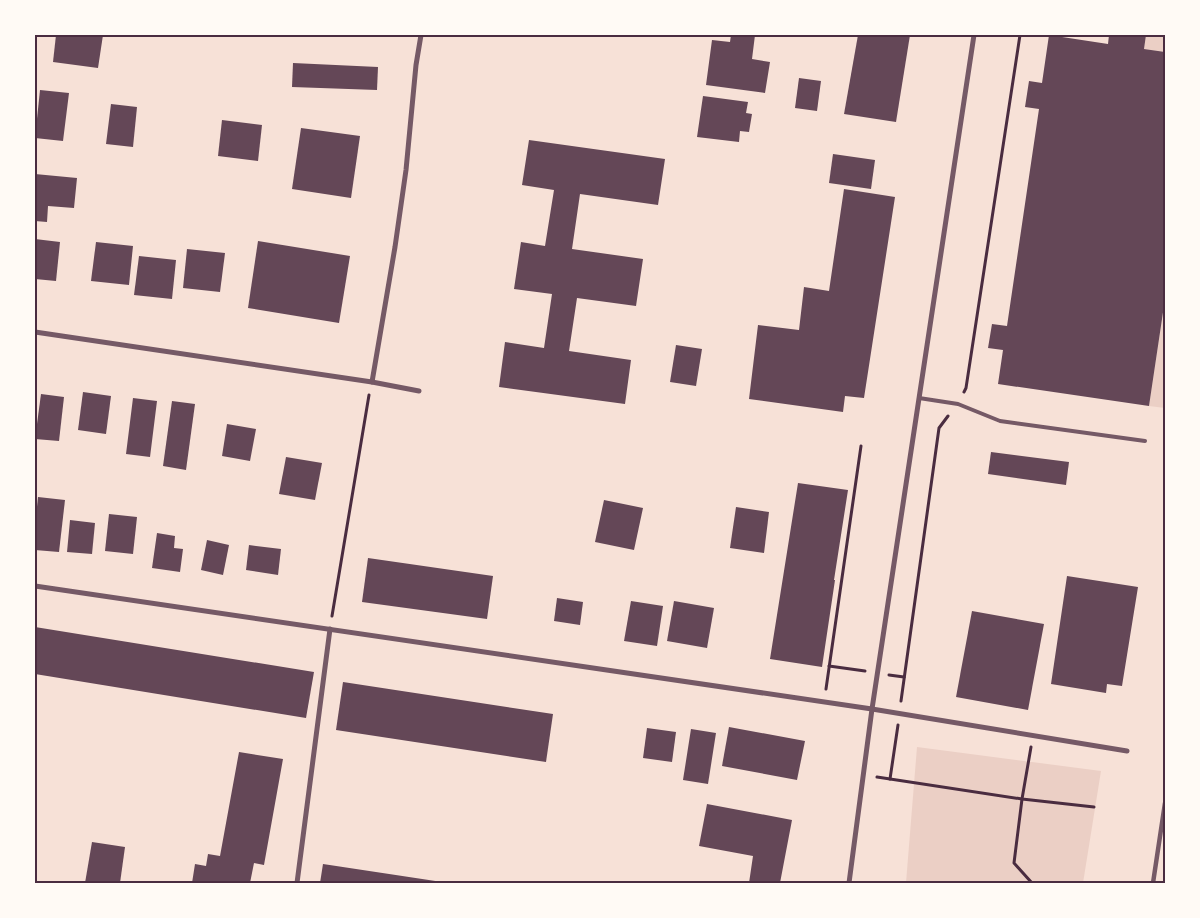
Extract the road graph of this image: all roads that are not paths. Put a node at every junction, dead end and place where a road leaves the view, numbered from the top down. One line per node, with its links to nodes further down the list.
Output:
1 (421, 35): 4 (street)
2 (974, 35): 6 (street)
3 (35, 332): 4 (street)
4 (372, 382): 5 (street)
5 (419, 391)
6 (919, 398): 7 (lane); 10 (street)
7 (1145, 441)
8 (35, 586): 9 (street)
9 (330, 629): 10 (street); 13 (street)
10 (872, 708): 11 (street); 14 (street)
11 (1127, 751)
12 (1165, 803): 15 (street)
13 (298, 883)
14 (849, 883)
15 (1153, 883)

